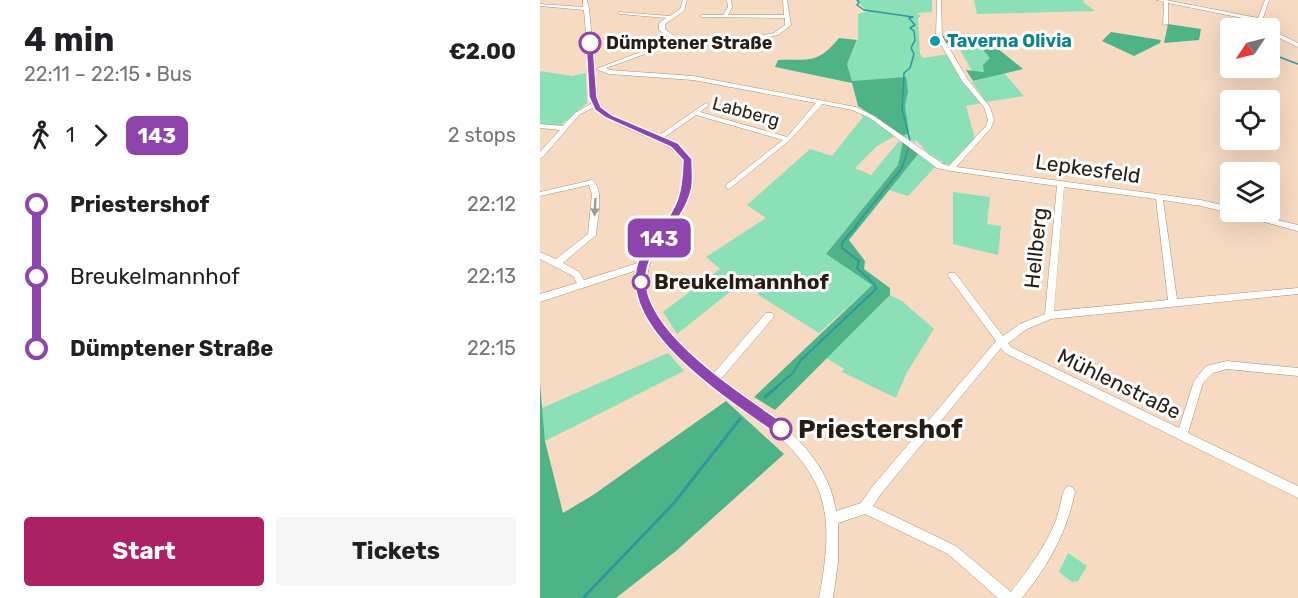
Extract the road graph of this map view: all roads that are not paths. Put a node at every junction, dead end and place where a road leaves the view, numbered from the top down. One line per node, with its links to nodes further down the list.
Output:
1 (585, 0): 10 (street)
2 (686, 0): 14 (street)
3 (785, 0): 15 (street)
4 (939, 0): 33 (street)
5 (1159, 0): 8 (street)
6 (1267, 0): 17 (street)
7 (729, 1): 13 (street)
8 (1166, 2): 16 (street); 18 (street)
9 (540, 5): 10 (street)
10 (587, 9): 23 (street)
11 (621, 14): 14 (street)
12 (702, 16): 13 (street)
13 (725, 16): 15 (street)
14 (670, 17): 20 (street)
15 (787, 17): 20 (street)
16 (1250, 18)
17 (1261, 18)
18 (1165, 24)
19 (1280, 36): 21 (street)
20 (681, 44): 22 (street)
21 (1298, 45)
22 (603, 69): 23 (street); 24 (street)
23 (591, 71): 25 (street)
24 (820, 102): 31 (street); 33 (street, Lepkesfeld)
25 (595, 104): 29 (street); 30 (street)
26 (706, 105): 27 (street, Labberg)
27 (695, 113): 30 (street, Labberg); 31 (street, Labberg)
28 (540, 126): 29 (street)
29 (563, 128): 32 (street)
30 (659, 138): 43 (street)
31 (788, 139): 35 (street)
32 (540, 156)
33 (951, 169): 34 (street, Lepkesfeld)
34 (1061, 184): 37 (street, Lepkesfeld); 49 (street, Hellberg)
35 (729, 187)
36 (540, 194): 42 (street, one-way to 42)
37 (1159, 197): 38 (street, Lepkesfeld); 48 (street)
38 (1220, 208)
39 (1275, 222): 40 (street)
40 (1298, 228)
41 (540, 255): 42 (street)
42 (557, 263): 45 (street)
43 (643, 264): 45 (street); 53 (street)
44 (952, 275): 51 (street, Mühlenstraße)
45 (582, 284): 47 (street)
46 (1298, 291): 48 (street)
47 (540, 298)
48 (1173, 303): 49 (street)
49 (1049, 315): 51 (street)
50 (769, 316): 53 (street)
51 (1002, 342): 54 (street, Mühlenstraße); 57 (street)
52 (1298, 372): 54 (street)
53 (713, 381): 58 (street)
54 (1182, 436): 56 (street, Mühlenstraße)
55 (1069, 492): 61 (street)
56 (1298, 492)
57 (865, 508): 58 (street); 60 (street)
58 (833, 518): 59 (street)
59 (826, 598)
60 (1008, 598)
61 (1014, 598)

